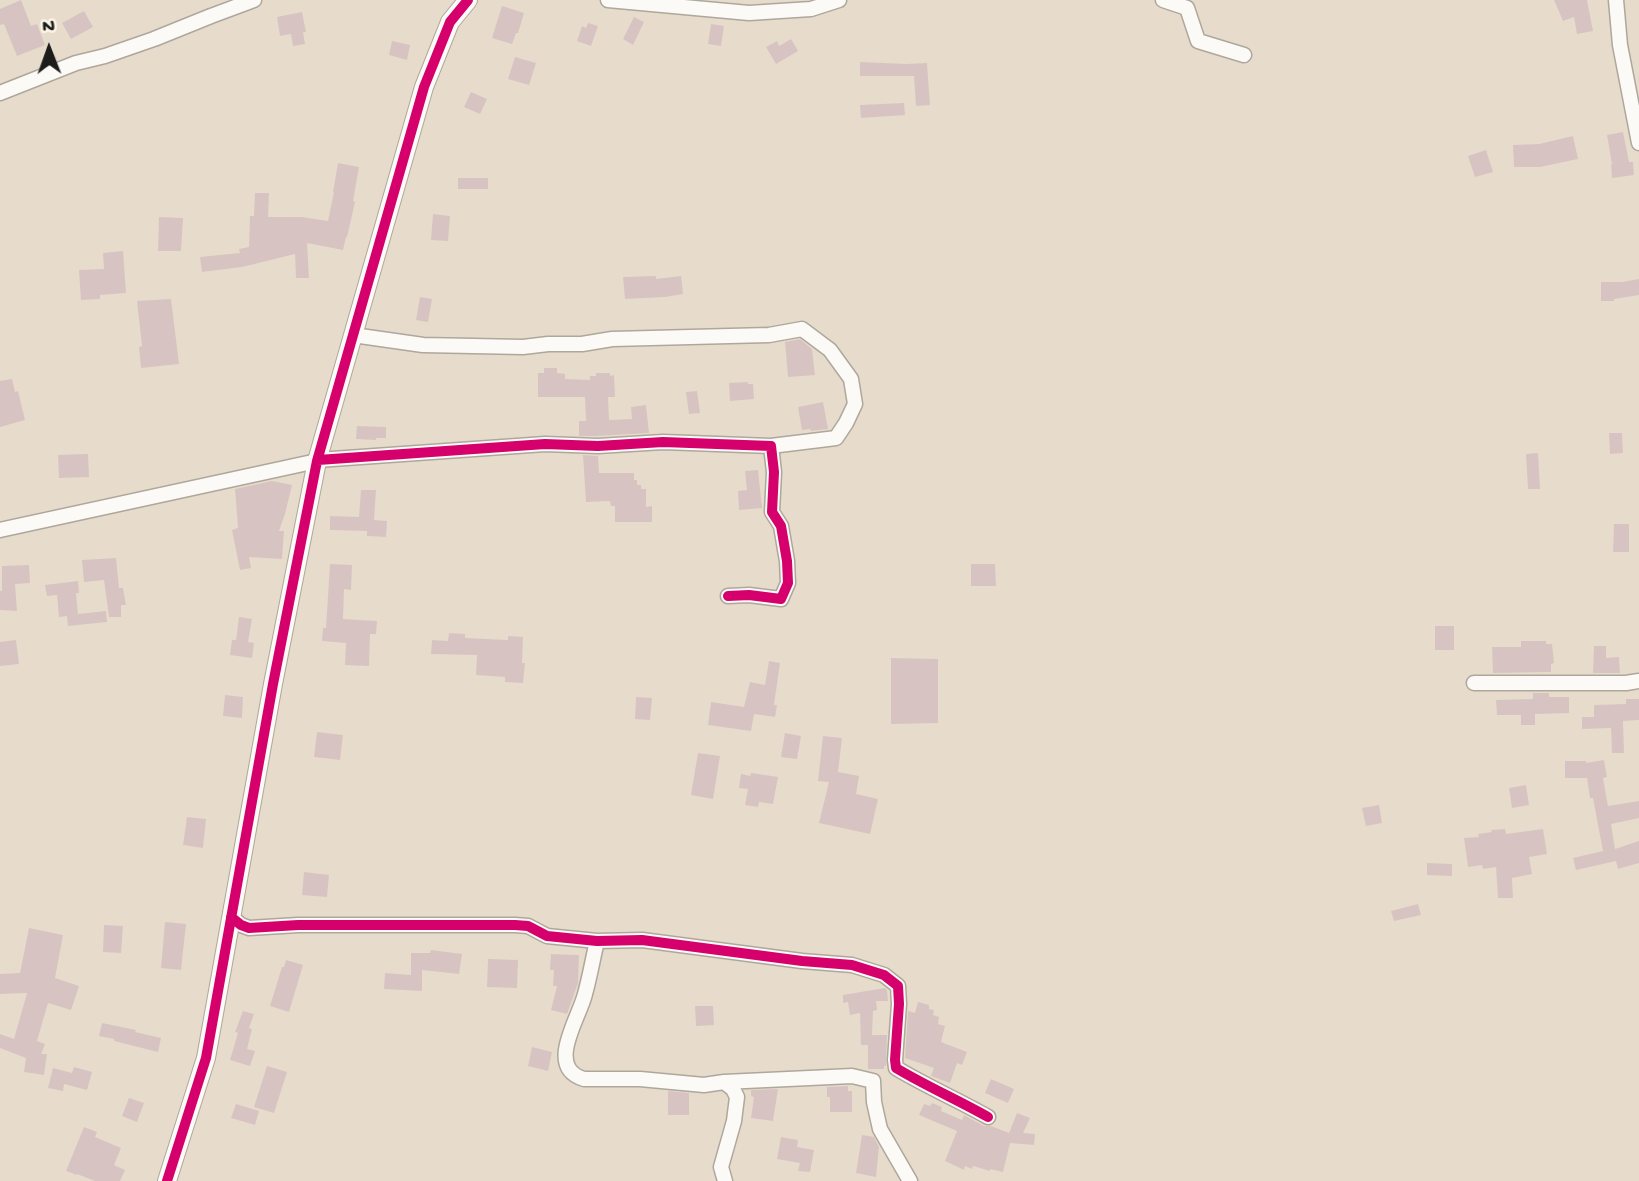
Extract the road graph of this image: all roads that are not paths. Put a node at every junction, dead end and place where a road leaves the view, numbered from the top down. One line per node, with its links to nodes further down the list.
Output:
1 (254, 0): 8 (street)
2 (468, 0): 10 (street)
3 (608, 0): 4 (street)
4 (839, 0)
5 (1163, 0): 7 (street)
6 (1616, 0): 9 (street)
7 (1244, 55)
8 (0, 93)
9 (1639, 143)
10 (353, 335): 11 (street); 12 (street)
11 (771, 446): 12 (street); 14 (street)
12 (318, 460): 13 (street); 17 (street)
13 (0, 530)
14 (727, 596)
15 (1639, 681): 16 (street)
16 (1474, 682)
17 (231, 917): 18 (street); 21 (street)
18 (597, 941): 19 (street); 20 (street)
19 (724, 1082): 22 (street); 23 (street)
20 (988, 1117)
21 (167, 1181)
22 (725, 1181)
23 (910, 1181)

